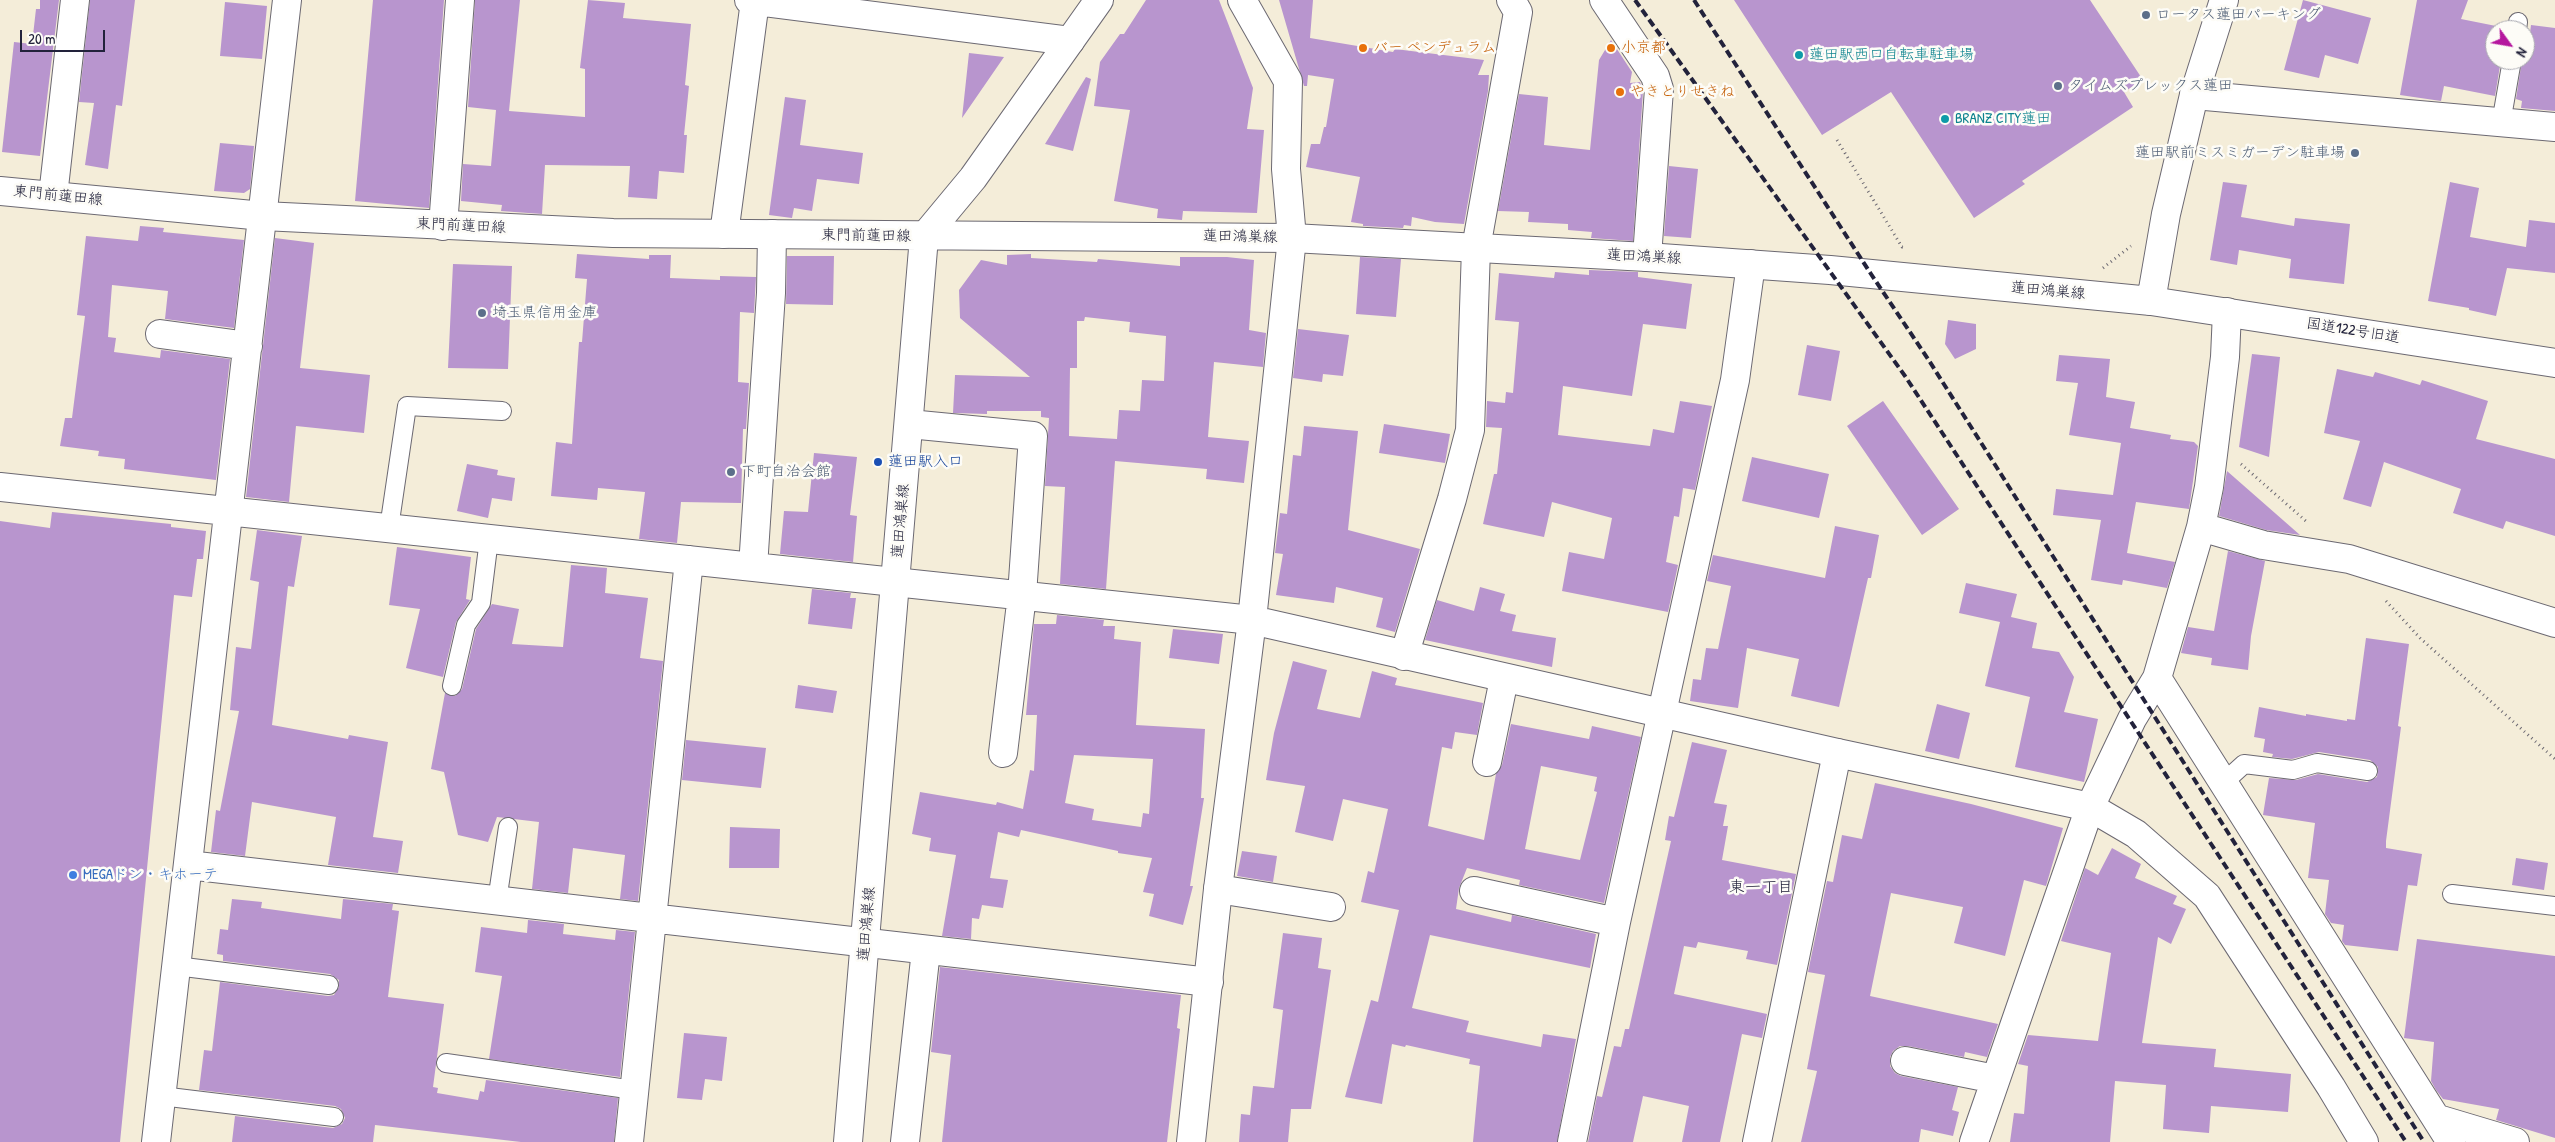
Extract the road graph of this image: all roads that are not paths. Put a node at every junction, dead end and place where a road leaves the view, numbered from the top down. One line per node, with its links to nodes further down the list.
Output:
1 (75, 0): 16 (street)
2 (287, 0): 17 (street)
3 (460, 0): 18 (street)
4 (752, 0): 10 (street); 19 (street)
5 (1099, 0): 10 (street)
6 (1242, 0): 22 (street)
7 (1511, 0): 23 (street)
8 (1604, 0): 24 (street)
9 (2224, 0): 12 (street)
10 (1070, 41): 21 (street)
11 (2510, 70): 13 (lane)
12 (2194, 95): 13 (street); 26 (street)
13 (2501, 123): 14 (street)
14 (2555, 128)
15 (0, 191): 16 (street, 東門前蓮田線)
16 (52, 196): 17 (street, 東門前蓮田線)
17 (263, 216): 18 (street, 東門前蓮田線); 29 (street)
18 (443, 226): 19 (street, 東門前蓮田線)
19 (724, 234): 20 (street, 東門前蓮田線)
20 (772, 234): 21 (street, 東門前蓮田線); 39 (street)
21 (924, 237): 22 (street, 蓮田鴻巣線); 32 (street, 蓮田鴻巣線)
22 (1292, 238): 23 (street, 蓮田鴻巣線); 42 (street)
23 (1476, 248): 24 (street, 蓮田鴻巣線); 44 (street)
24 (1647, 256): 25 (street, 蓮田鴻巣線)
25 (1751, 264): 26 (street, 蓮田鴻巣線); 48 (street)
26 (2151, 301): 27 (street, 国道122号旧道)
27 (2227, 312): 30 (street, 国道122号旧道); 35 (street)
28 (160, 334): 29 (street)
29 (248, 346): 34 (street)
30 (2555, 362)
31 (502, 411): 36 (lane)
32 (909, 424): 40 (street, 蓮田鴻巣線); 41 (street)
33 (0, 487): 34 (street)
34 (228, 511): 36 (street); 56 (street)
35 (2201, 527): 43 (street); 45 (street)
36 (390, 528): 37 (street)
37 (489, 539): 38 (street); 47 (lane)
38 (689, 560): 39 (street); 63 (street)
39 (753, 567): 40 (street)
40 (895, 582): 41 (street); 65 (street, 蓮田鴻巣線)
41 (1022, 595): 42 (street); 49 (street)
42 (1252, 620): 44 (street); 57 (street)
43 (2555, 623)
44 (1404, 656): 46 (street)
45 (2157, 678): 53 (street); 54 (street)
46 (1504, 679): 48 (street); 51 (street)
47 (452, 686)
48 (1661, 714): 50 (street); 64 (street)
49 (1003, 753)
50 (1837, 754): 54 (street); 83 (street)
51 (1487, 762)
52 (2368, 770): 53 (lane)
53 (2223, 783): 76 (street)
54 (2090, 807): 72 (street); 85 (street)
55 (508, 827): 60 (lane)
56 (188, 865): 60 (street); 67 (street)
57 (1218, 889): 62 (street); 68 (street)
58 (1474, 891): 64 (street)
59 (2452, 894): 61 (lane)
60 (497, 901): 63 (street)
61 (2555, 906)
62 (1331, 907)
63 (652, 918): 65 (street); 73 (street)
64 (1616, 922): 82 (street)
65 (865, 943): 66 (street); 79 (street, 蓮田鴻巣線)
66 (926, 950): 68 (street); 80 (street)
67 (176, 966): 69 (lane); 74 (street)
68 (1209, 982): 81 (street)
69 (329, 985)
70 (1905, 1061): 72 (street)
71 (446, 1063): 73 (lane)
72 (1996, 1079): 84 (street)
73 (634, 1090): 78 (street)
74 (162, 1096): 75 (lane); 77 (street)
75 (334, 1117)
76 (2444, 1130): 86 (street)
77 (156, 1142)
78 (629, 1142)
79 (848, 1142)
80 (905, 1142)
81 (1191, 1142)
82 (1572, 1142)
83 (1757, 1142)
84 (1974, 1142)
85 (2364, 1142)
86 (2515, 1142)

